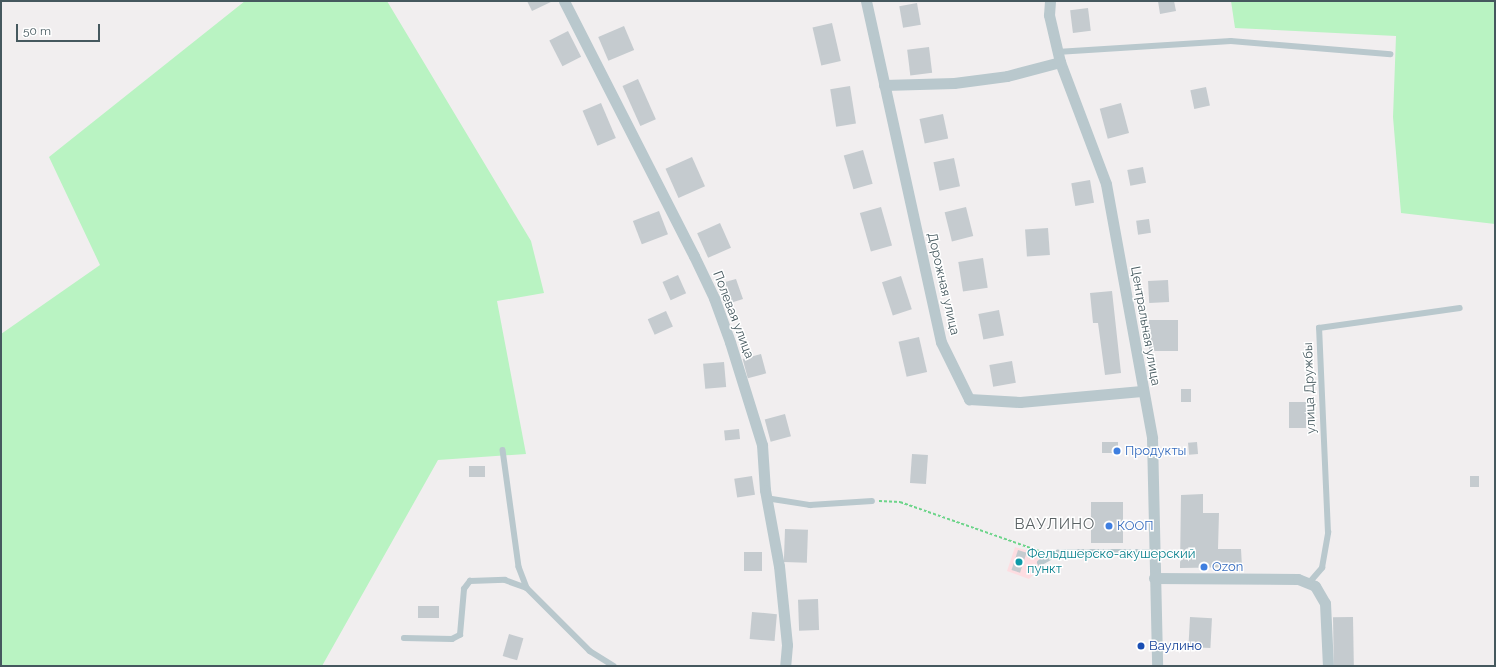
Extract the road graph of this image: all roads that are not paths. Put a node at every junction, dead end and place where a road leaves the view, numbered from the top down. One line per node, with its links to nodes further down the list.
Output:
1 (564, 1): 10 (street, Полевая улица)
2 (866, 1): 6 (street, Дорожная улица)
3 (1050, 1): 5 (street, Центральная улица)
4 (1390, 54): 5 (lane)
5 (1059, 57): 6 (street); 8 (street, Центральная улица)
6 (884, 85): 8 (street, Дорожная улица)
7 (1460, 308): 15 (lane, улица Дружбы)
8 (1142, 391): 12 (street, Центральная улица)
9 (503, 450): 16 (lane)
10 (766, 498): 11 (lane); 19 (street, Полевая улица)
11 (872, 501)
12 (1154, 552): 13 (lane); 14 (street, Центральная улица)
13 (1040, 563)
14 (1154, 578): 15 (street); 20 (street, Центральная улица)
15 (1310, 583): 21 (street)
16 (527, 588): 17 (lane); 18 (lane)
17 (404, 638)
18 (614, 666)
19 (785, 666)
20 (1157, 666)
21 (1328, 666)

